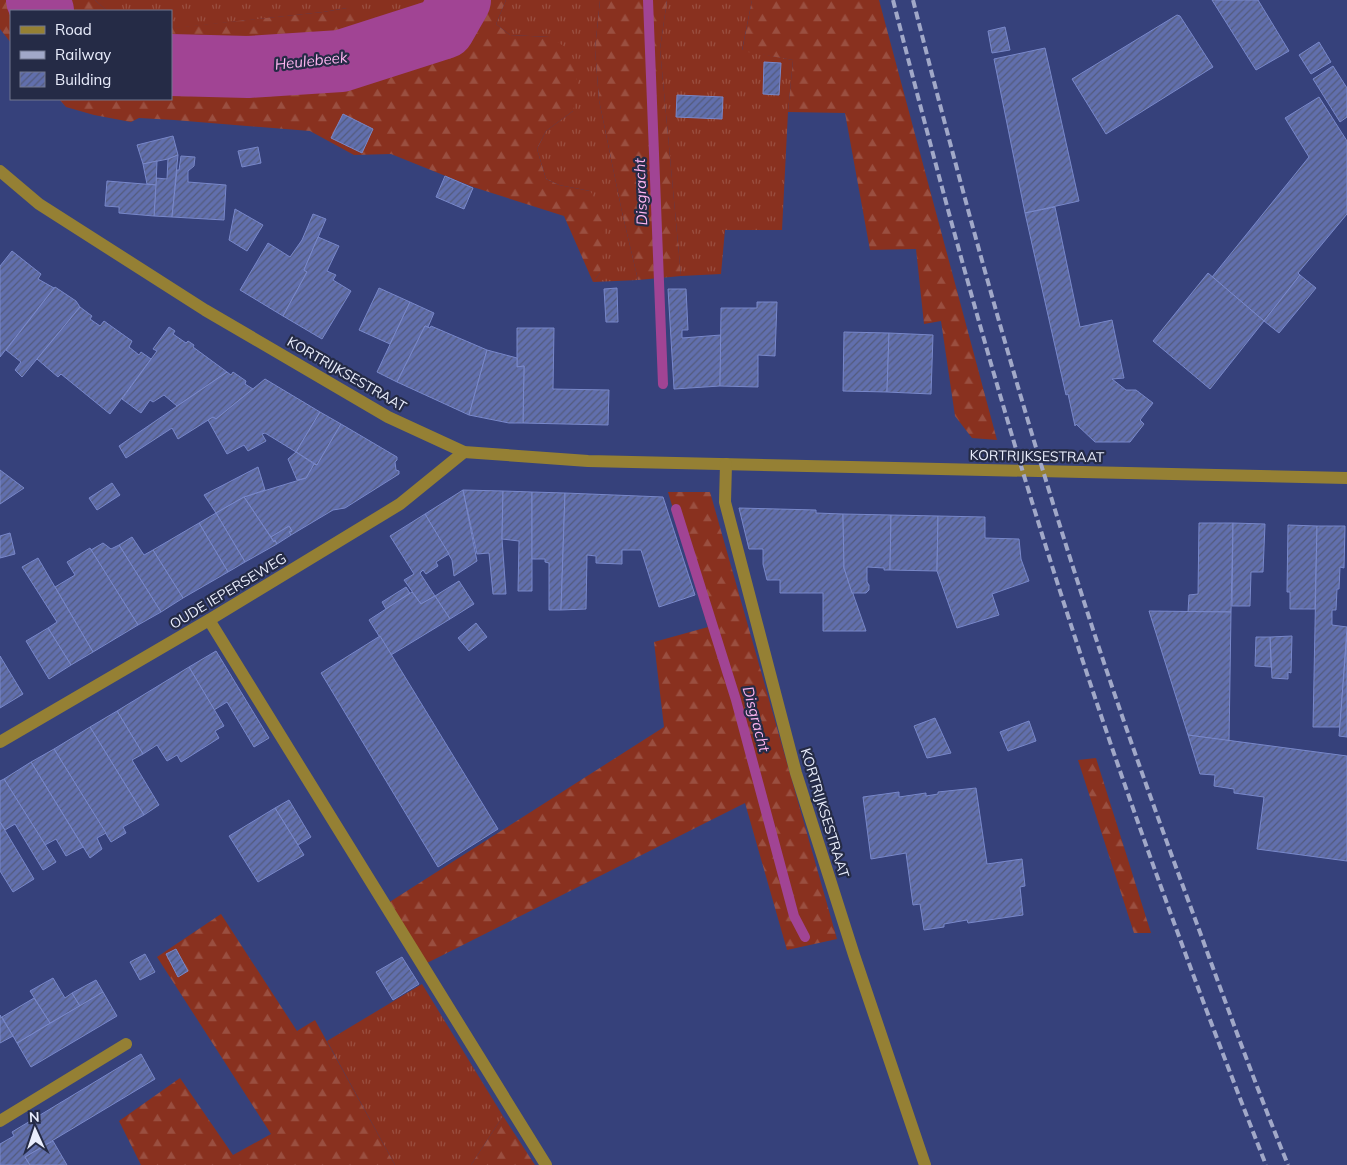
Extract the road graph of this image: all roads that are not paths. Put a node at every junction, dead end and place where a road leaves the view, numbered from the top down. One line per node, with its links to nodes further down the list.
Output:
1 (0, 171): 2 (street, KORTRIJKSESTRAAT)
2 (464, 452): 3 (street, KORTRIJKSESTRAAT); 5 (street, OUDE IEPERSEWEG)
3 (726, 464): 4 (street, KORTRIJKSESTRAAT); 10 (street, KORTRIJKSESTRAAT)
4 (1347, 478)
5 (209, 620): 6 (street, OUDE IEPERSEWEG); 9 (street)
6 (0, 742)
7 (126, 1044): 8 (street)
8 (0, 1122)
9 (546, 1165)
10 (925, 1165)

